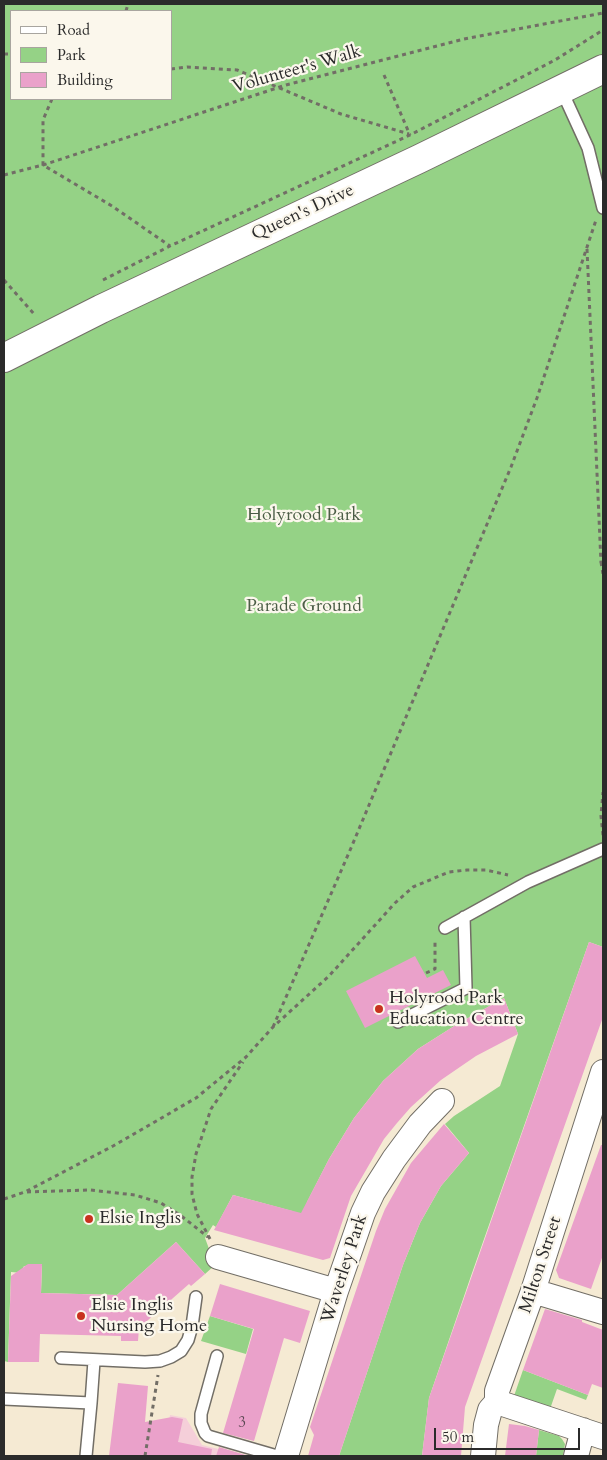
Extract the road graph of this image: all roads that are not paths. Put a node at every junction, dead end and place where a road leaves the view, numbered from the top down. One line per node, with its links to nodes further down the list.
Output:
1 (603, 68): 2 (street, Queen's Drive)
2 (561, 89): 3 (lane); 4 (street, Queen's Drive)
3 (602, 206)
4 (4, 358)
5 (603, 849): 6 (lane)
6 (464, 917): 7 (lane); 8 (lane)
7 (445, 928)
8 (398, 1022)
9 (603, 1072): 13 (street, Milton Street)
10 (442, 1101): 12 (street, Waverley Park)
11 (218, 1256): 12 (street)
12 (336, 1291): 25 (street, Waverley Park)
13 (533, 1291): 15 (street); 20 (street, Milton Street)
14 (196, 1297): 18 (lane)
15 (603, 1312)
16 (217, 1356): 24 (lane)
17 (61, 1358): 18 (lane)
18 (94, 1361): 21 (lane)
19 (4, 1399): 21 (lane)
20 (498, 1402): 22 (street); 26 (street, Milton Street)
21 (91, 1403): 23 (lane)
22 (593, 1434): 27 (street)
23 (86, 1456)
24 (276, 1456)
25 (286, 1456)
26 (483, 1456)
27 (576, 1456)

